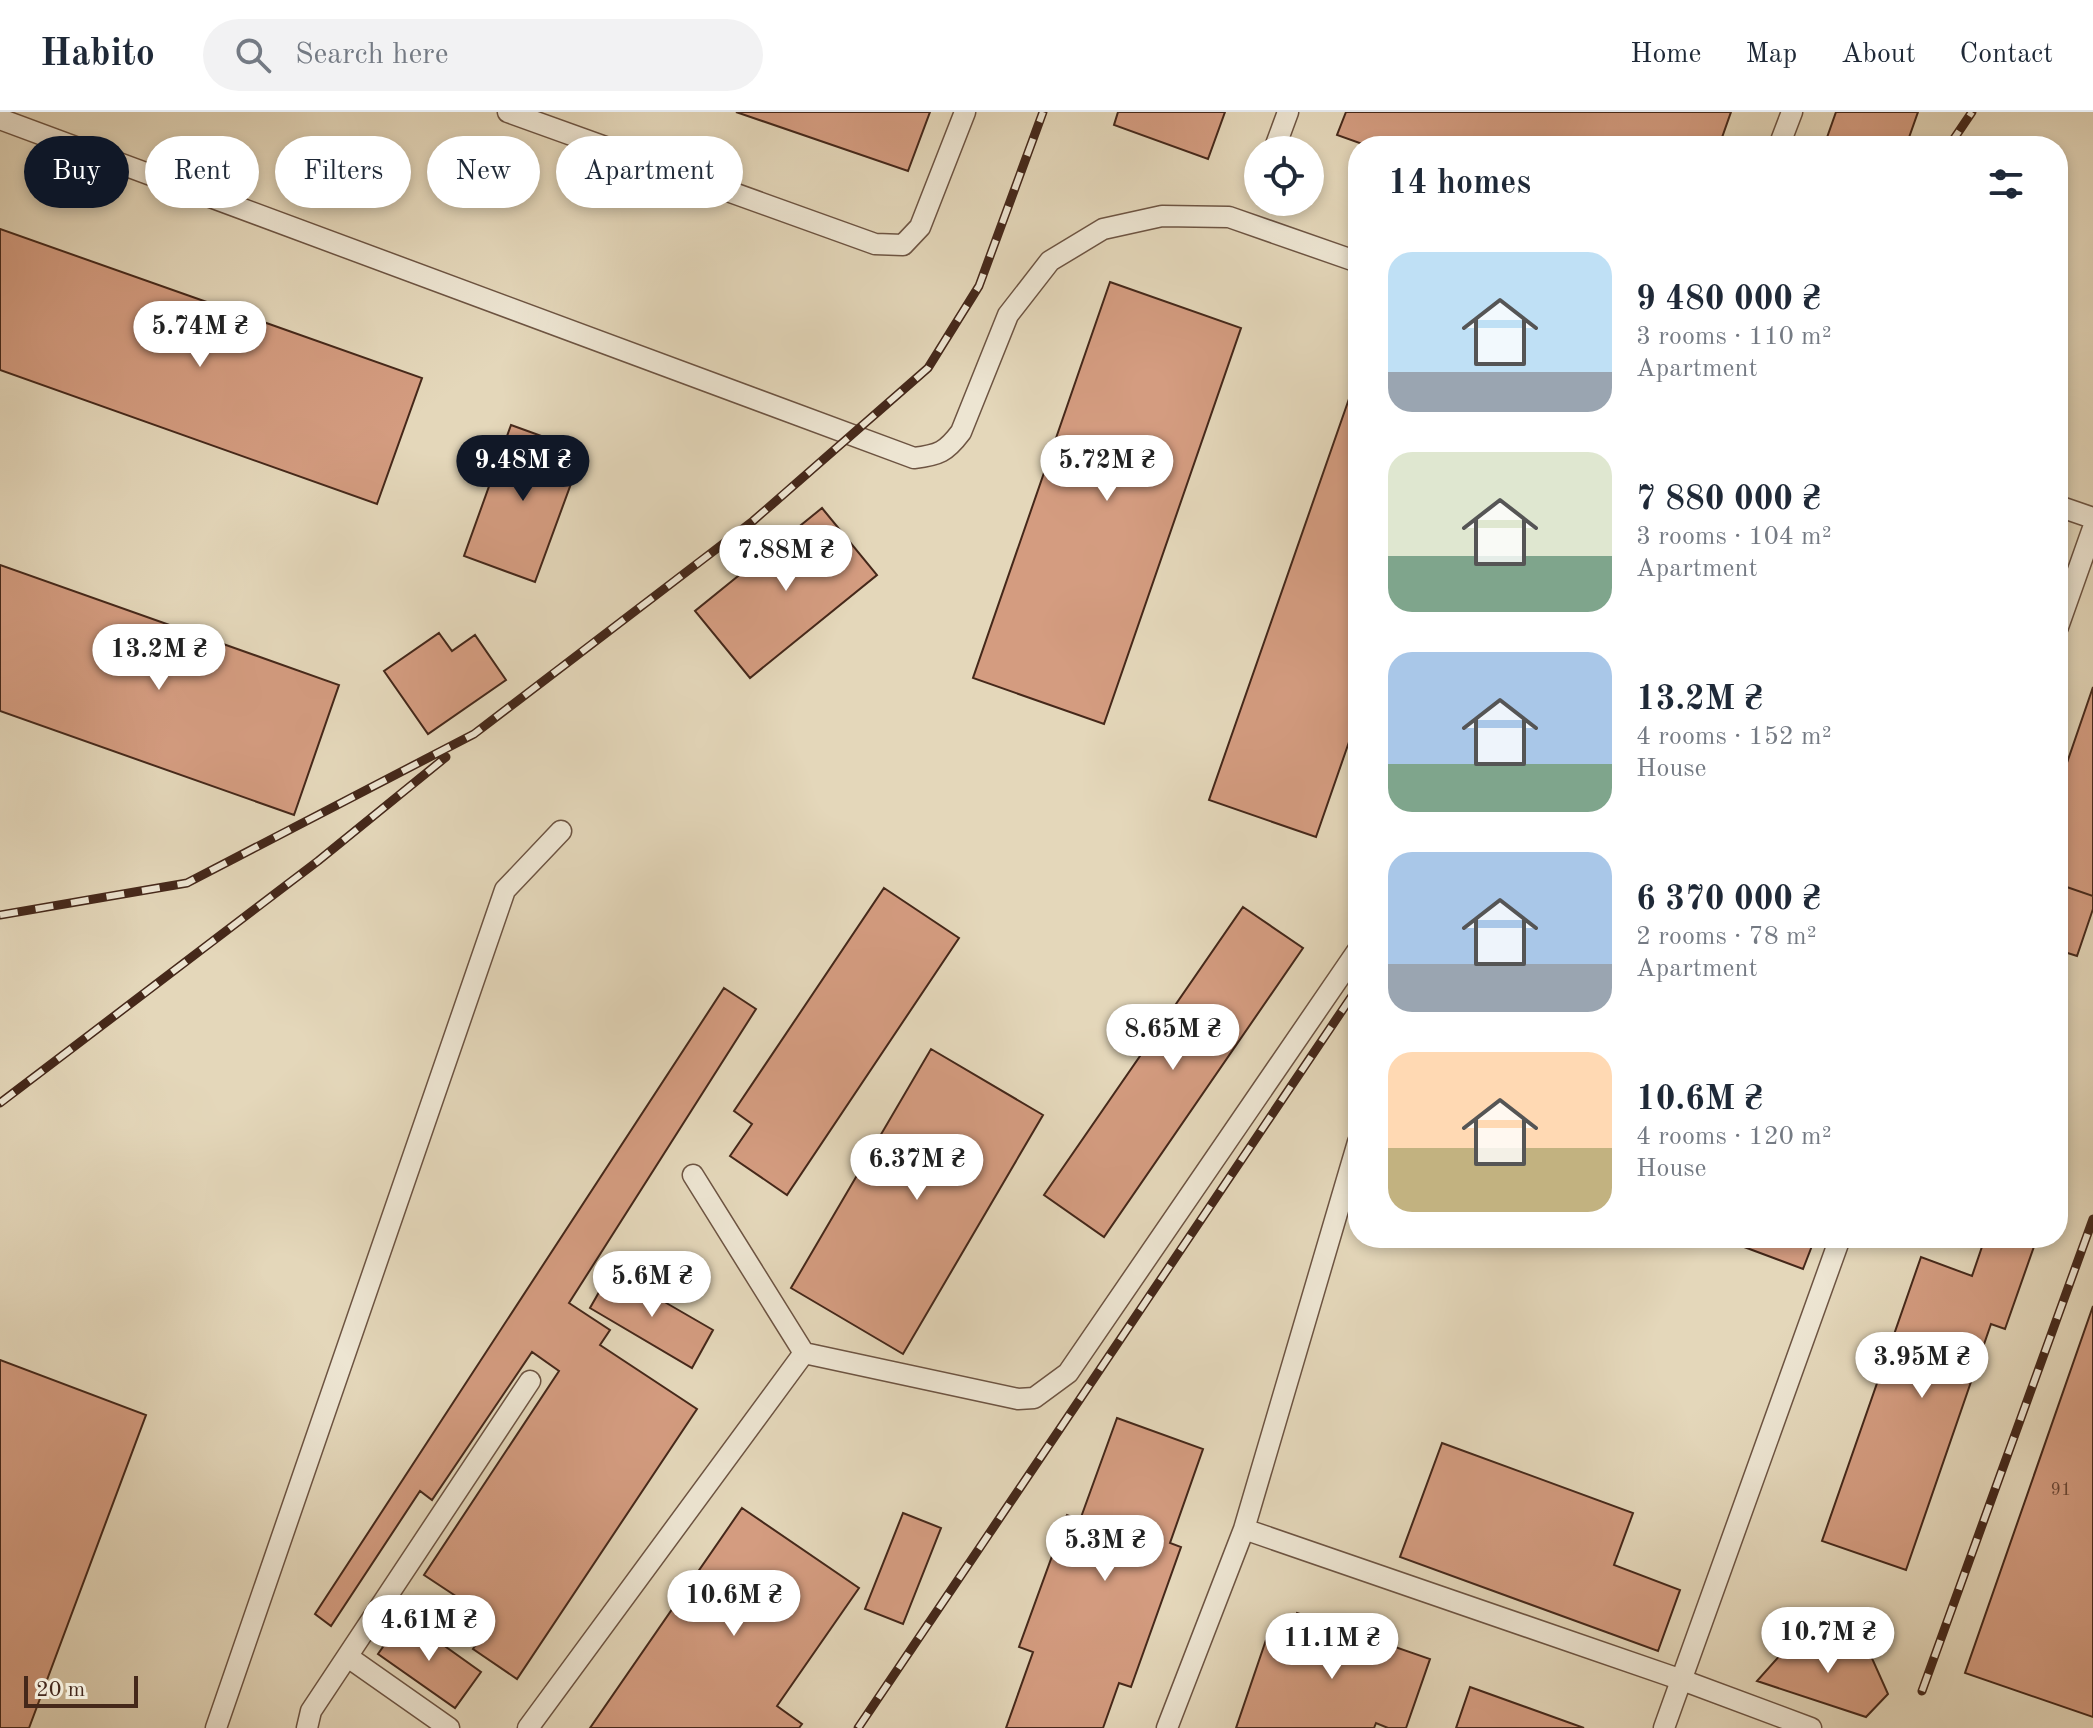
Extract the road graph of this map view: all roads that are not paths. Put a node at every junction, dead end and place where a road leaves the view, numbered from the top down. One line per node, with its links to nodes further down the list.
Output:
1 (508, 112): 2 (lane)
2 (965, 112)
3 (1288, 112): 6 (lane)
4 (1792, 112): 7 (lane)
5 (0, 119): 8 (lane)
6 (1279, 136)
7 (1783, 136)
8 (1348, 259)
9 (2068, 509): 10 (lane)
10 (2093, 518)
11 (2093, 528): 12 (lane)
12 (2068, 599)
13 (561, 831): 23 (lane)
14 (1348, 965): 18 (lane)
15 (693, 1175): 18 (lane)
16 (1348, 1176): 20 (lane)
17 (1836, 1248): 22 (lane)
18 (804, 1353): 26 (lane)
19 (530, 1381): 21 (lane)
20 (1244, 1529): 22 (lane); 27 (lane)
21 (348, 1657): 24 (lane); 25 (lane)
22 (1682, 1680): 28 (lane); 29 (lane)
23 (216, 1728)
24 (307, 1728)
25 (449, 1728)
26 (528, 1728)
27 (1167, 1728)
28 (1664, 1728)
29 (1811, 1728)

